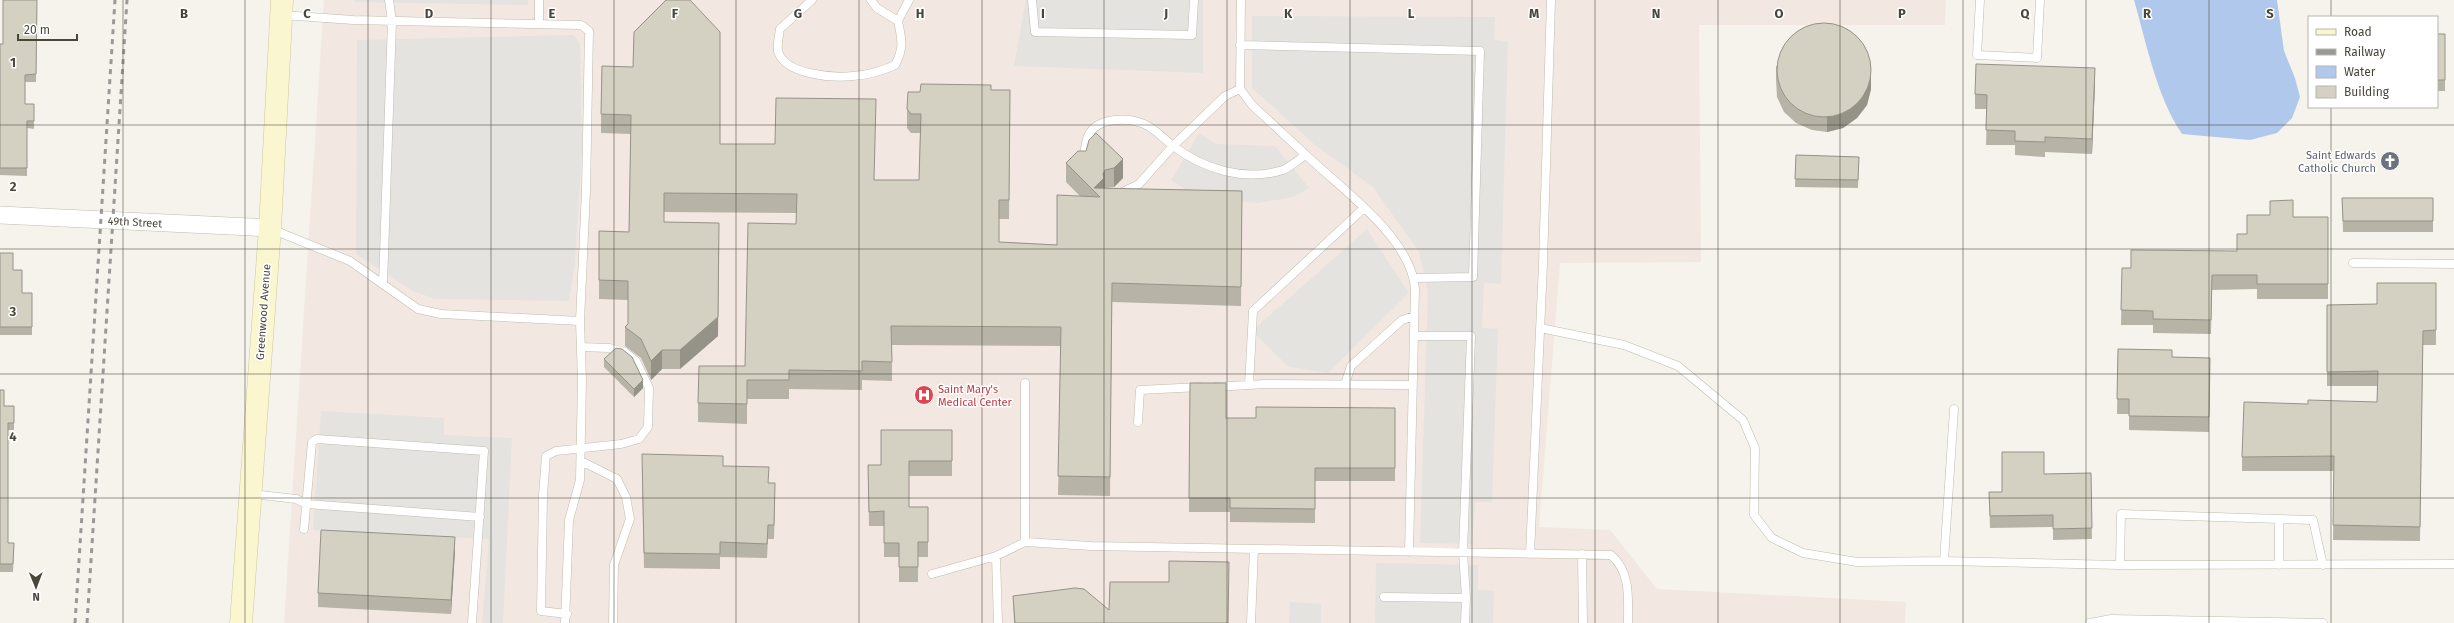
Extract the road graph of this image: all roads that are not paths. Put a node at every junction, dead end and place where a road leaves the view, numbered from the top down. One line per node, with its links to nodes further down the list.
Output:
1 (389, 0): 13 (lane)
2 (539, 0): 15 (lane)
3 (812, 0): 14 (lane)
4 (871, 0): 14 (lane)
5 (909, 0): 14 (lane)
6 (1032, 0): 7 (lane)
7 (1194, 0)
8 (1240, 0): 16 (lane)
9 (1551, 0): 31 (lane)
10 (1980, 0): 11 (lane)
11 (2040, 0)
12 (282, 7): 13 (lane); 24 (main road, Greenwood Avenue)
13 (392, 21): 15 (lane); 28 (lane)
14 (898, 21)
15 (539, 24): 30 (lane)
16 (1240, 45): 17 (lane); 27 (lane)
17 (1240, 89): 18 (lane); 19 (lane)
18 (1173, 146): 19 (lane); 20 (lane); 21 (lane)
19 (1306, 155): 22 (lane)
20 (1082, 166)
21 (1108, 193)
22 (1364, 208): 27 (lane); 36 (lane)
23 (0, 215): 24 (street, 49th Street)
24 (270, 228): 28 (lane); 42 (main road, Greenwood Avenue)
25 (2353, 263): 26 (lane)
26 (2454, 264)
27 (1414, 278): 29 (lane)
28 (383, 284): 30 (lane)
29 (1414, 316): 32 (lane); 35 (lane)
30 (580, 321): 33 (lane)
31 (1540, 328): 51 (lane); 54 (lane)
32 (1414, 336): 37 (lane); 50 (lane)
33 (581, 347): 40 (lane); 40 (lane)
34 (1025, 383): 47 (lane)
35 (1345, 384): 36 (lane); 37 (lane)
36 (1249, 385): 39 (lane)
37 (1412, 385): 49 (lane)
38 (1954, 409): 54 (lane)
39 (1138, 422)
40 (581, 450): 41 (lane); 62 (lane)
41 (581, 461): 62 (lane); 67 (lane)
42 (249, 494): 43 (lane); 64 (main road, Greenwood Avenue)
43 (306, 504): 44 (lane); 44 (lane); 46 (lane)
44 (480, 517): 65 (lane)
45 (2279, 519): 55 (lane); 57 (lane); 58 (lane)
46 (304, 529)
47 (1025, 542): 48 (lane); 53 (lane)
48 (1254, 549): 49 (lane); 69 (lane)
49 (1409, 552): 50 (lane)
50 (1463, 552): 51 (lane); 61 (lane)
51 (1530, 554): 52 (lane)
52 (1582, 554): 71 (lane); 72 (lane)
53 (996, 556): 59 (lane); 68 (lane)
54 (1944, 561): 57 (lane)
55 (2323, 564): 56 (lane); 58 (lane)
56 (2454, 564)
57 (2120, 565): 58 (lane)
58 (2279, 565)
59 (932, 574)
60 (1384, 598): 61 (lane)
61 (1466, 598): 70 (lane)
62 (567, 614): 66 (lane)
63 (2222, 622): 73 (lane); 74 (lane)
64 (241, 623)
65 (472, 623)
66 (565, 623)
67 (612, 623)
68 (998, 623)
69 (1251, 623)
70 (1465, 623)
71 (1583, 623)
72 (1628, 623)
73 (2090, 623)
74 (2323, 623)

